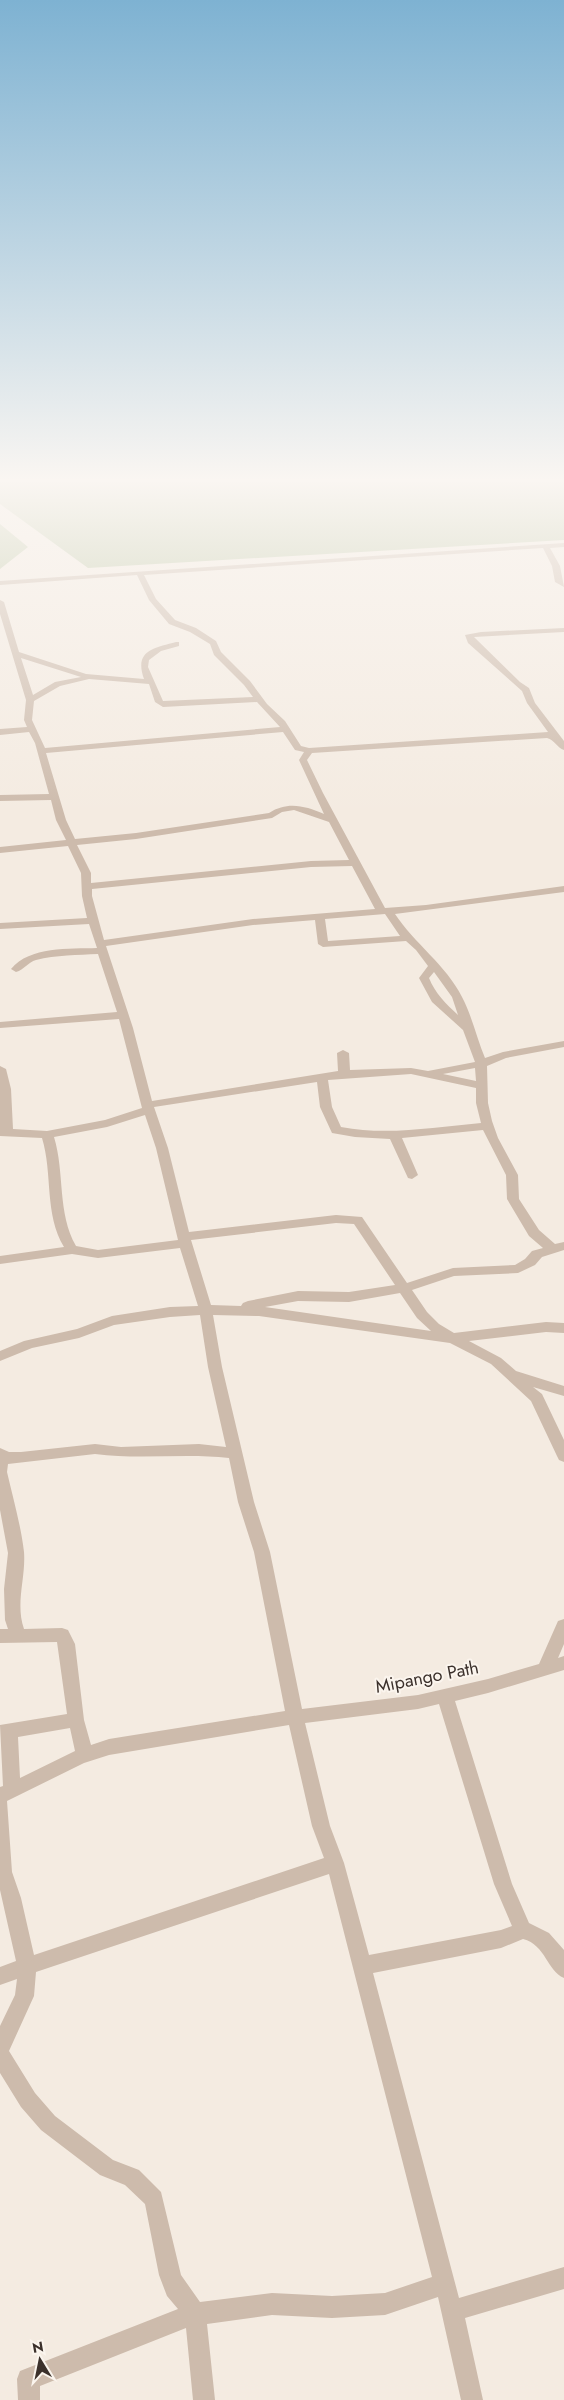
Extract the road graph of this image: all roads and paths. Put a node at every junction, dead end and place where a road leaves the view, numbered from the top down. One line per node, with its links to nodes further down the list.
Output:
1 (148, 590): 8 (street)
2 (0, 602): 4 (street)
3 (564, 630): 13 (street)
4 (9, 643): 6 (street); 9 (street)
5 (176, 644): 7 (street)
6 (95, 678): 7 (street); 9 (street)
7 (149, 681): 8 (street)
8 (259, 699): 11 (street)
9 (30, 700): 10 (street)
10 (32, 729): 12 (street); 14 (street)
11 (285, 729): 14 (street); 15 (street)
12 (0, 732)
13 (560, 740): 15 (street)
14 (42, 751): 16 (street)
15 (309, 751): 18 (street)
16 (55, 797): 17 (street); 19 (street)
17 (0, 798)
18 (332, 820): 19 (street); 21 (street)
19 (70, 843): 20 (street); 22 (street)
20 (0, 850)
21 (355, 863): 22 (street); 24 (street)
22 (87, 886): 26 (street)
23 (564, 889): 24 (street)
24 (385, 911): 25 (street); 28 (street)
25 (320, 917): 28 (street); 29 (street)
26 (93, 921): 27 (street); 29 (street)
27 (0, 926)
28 (410, 938): 30 (street)
29 (101, 947): 31 (street); 34 (street)
30 (433, 966): 32 (street); 33 (street)
31 (16, 969)
32 (442, 975): 33 (street); 36 (street)
33 (424, 978): 36 (street)
34 (123, 1015): 35 (street); 45 (street)
35 (0, 1024)
36 (467, 1028): 39 (street)
37 (564, 1044): 39 (street)
38 (343, 1053): 42 (street)
39 (481, 1064): 41 (street); 44 (street)
40 (0, 1069): 47 (street)
41 (426, 1073): 42 (street); 44 (street)
42 (344, 1074): 43 (street)
43 (322, 1078): 45 (street); 49 (street)
44 (481, 1086): 46 (street)
45 (148, 1108): 48 (street); 51 (street)
46 (487, 1126): 49 (street); 52 (street)
47 (4, 1132): 48 (street)
48 (47, 1135): 53 (street)
49 (395, 1136): 50 (street)
50 (412, 1175)
51 (185, 1240): 53 (street); 55 (street); 57 (street)
52 (558, 1248): 55 (street)
53 (72, 1250): 54 (street)
54 (0, 1260)
55 (405, 1288): 56 (street); 59 (street)
56 (231, 1309): 57 (street); 59 (street)
57 (206, 1310): 60 (street); 63 (street)
58 (564, 1328): 59 (street)
59 (453, 1339): 61 (street)
60 (0, 1356)
61 (510, 1374): 62 (street); 65 (street)
62 (564, 1391)
63 (235, 1453): 64 (street); 72 (street)
64 (1, 1455): 68 (street)
65 (564, 1456)
66 (564, 1626): 70 (street)
67 (0, 1636): 68 (street)
68 (19, 1636): 73 (street)
69 (564, 1663): 70 (street, Mipango Path)
70 (545, 1669): 71 (street, Mipango Path)
71 (446, 1696): 72 (street, Mipango Path); 79 (street)
72 (295, 1717): 75 (street, Mipango Path); 78 (street)
73 (76, 1720): 74 (street); 75 (street)
74 (4, 1731): 76 (street)
75 (85, 1755): 76 (street, Mipango Path)
76 (6, 1793)
77 (0, 1805): 80 (street)
78 (335, 1863): 80 (street); 81 (street)
79 (523, 1930): 81 (street); 82 (street)
80 (27, 1966): 83 (street); 84 (street)
81 (361, 1966): 87 (street)
82 (564, 1969)
83 (0, 1976)
84 (0, 2047)
85 (0, 2054): 89 (street)
86 (564, 2278): 88 (street)
87 (445, 2284): 88 (street); 89 (street)
88 (452, 2311): 92 (street)
89 (195, 2313): 90 (street); 91 (street)
90 (29, 2400)
91 (204, 2400)
92 (472, 2400)

